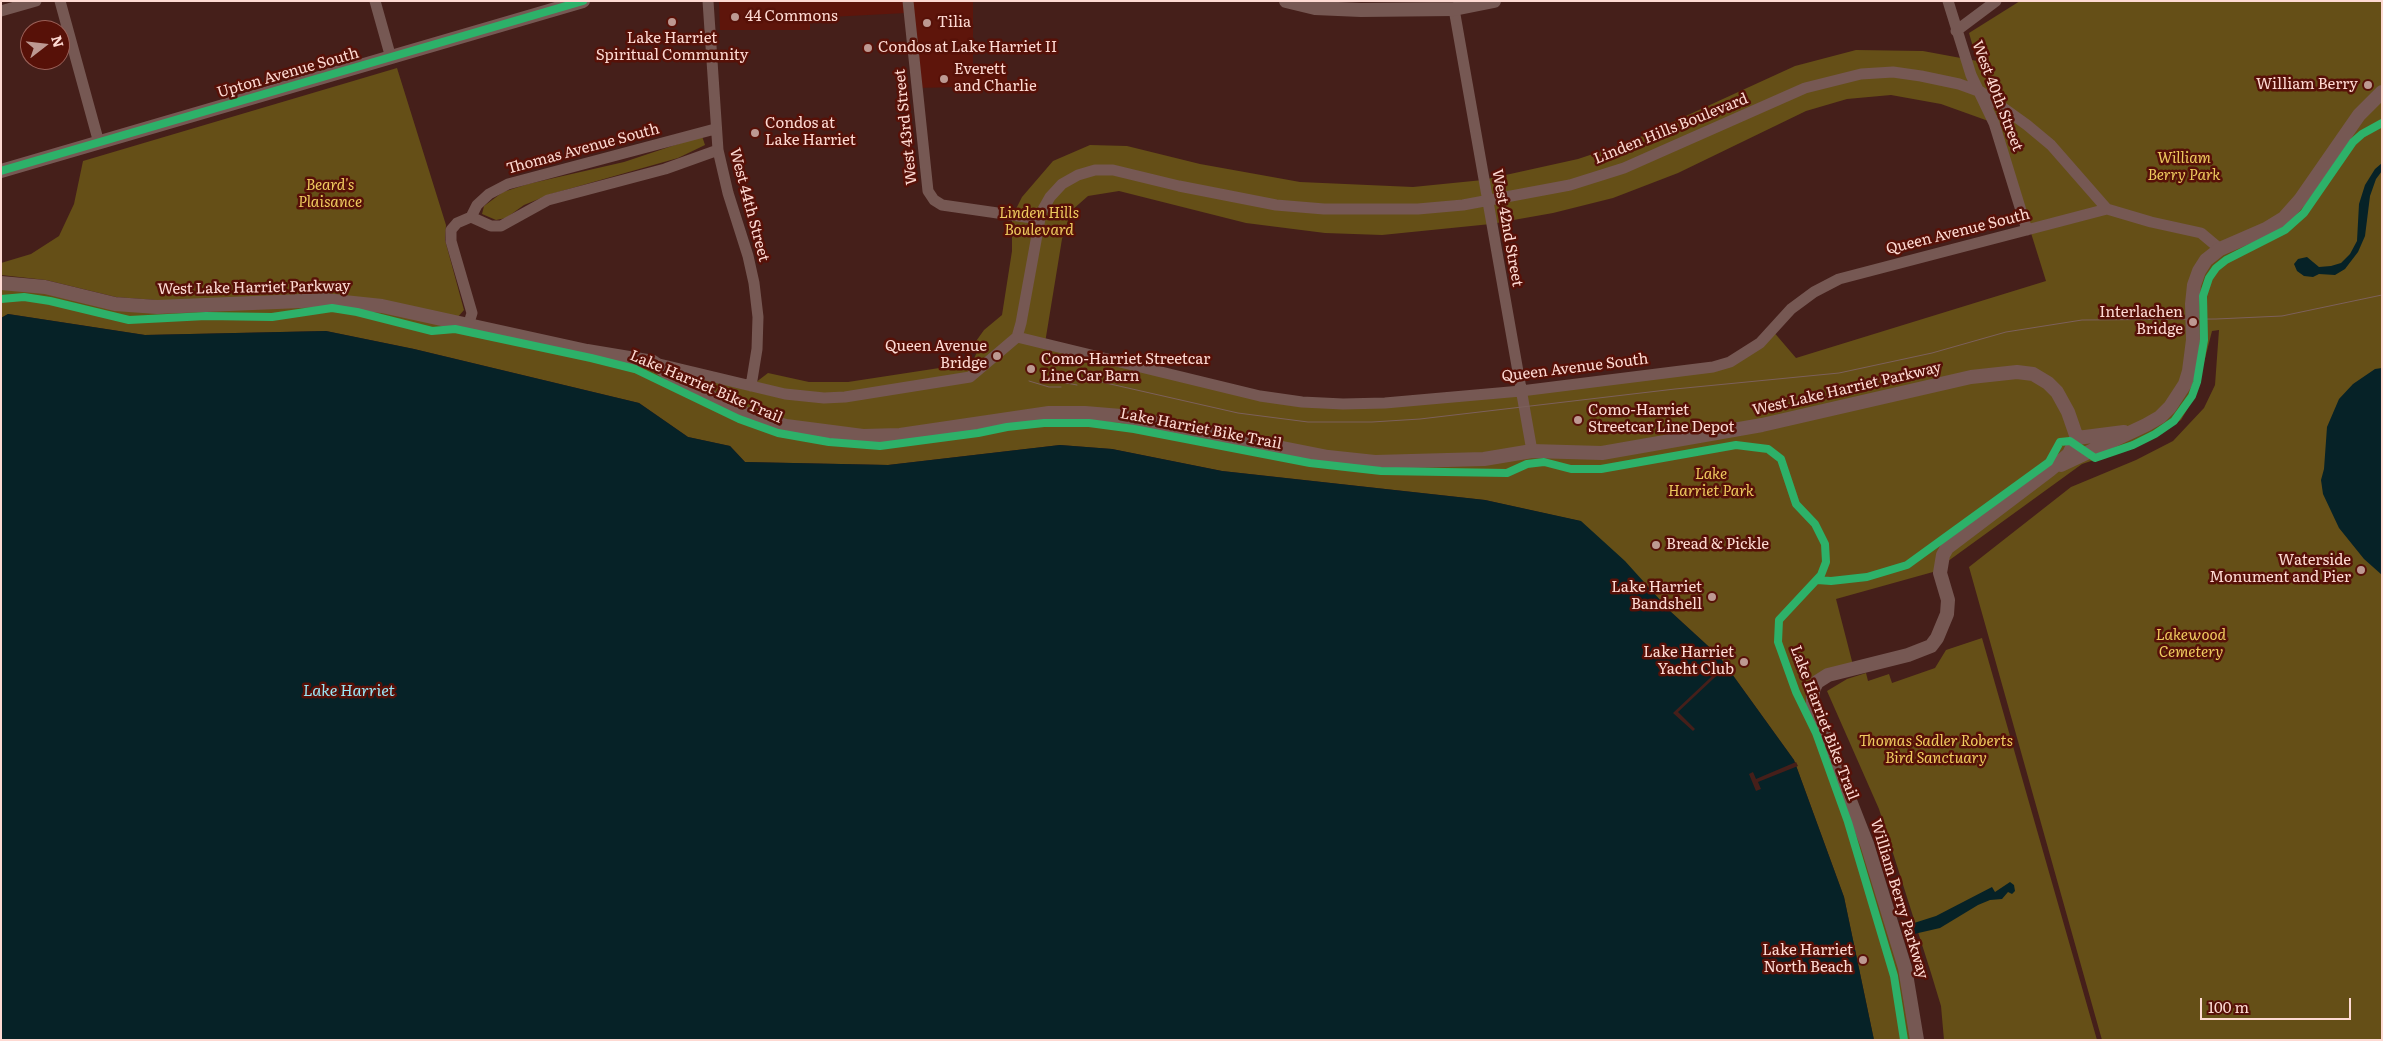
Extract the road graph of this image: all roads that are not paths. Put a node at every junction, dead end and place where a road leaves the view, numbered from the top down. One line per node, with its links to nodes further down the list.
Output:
1 (36, 1): 13 (street)
2 (60, 1): 19 (street)
3 (375, 1): 15 (street)
4 (583, 1): 15 (street, Upton Avenue South)
5 (708, 1): 18 (street, West 44th Street)
6 (908, 1): 25 (street, West 43rd Street)
7 (1286, 1): 11 (street)
8 (1494, 1): 12 (street)
9 (1948, 1): 14 (street, West 40th Street)
10 (1996, 1): 14 (street)
11 (1314, 4): 12 (street)
12 (1454, 9): 22 (street, West 42nd Street)
13 (1, 11)
14 (1956, 31): 16 (street, West 40th Street)
15 (391, 58): 19 (street, Upton Avenue South)
16 (1981, 92): 22 (street, Linden Hills Boulevard); 23 (street, Linden Hills Boulevard); 26 (street, West 40th Street)
17 (2382, 92): 27 (street, William Berry Parkway)
18 (715, 128): 20 (street, West 44th Street); 24 (street, Thomas Avenue South)
19 (100, 143): 21 (street, Upton Avenue South)
20 (718, 150): 24 (street); 32 (street, West 44th Street)
21 (1, 171)
22 (1488, 202): 25 (street, Linden Hills Boulevard); 33 (street, West 42nd Street)
23 (2106, 209): 26 (street, Queen Avenue South); 27 (street)
24 (471, 217): 29 (street, Thomas Avenue South)
25 (1039, 219): 30 (street, Linden Hills Boulevard)
26 (2027, 230): 33 (street, Queen Avenue South)
27 (2220, 249): 34 (street, William Berry Parkway)
28 (1, 283): 29 (street, West Lake Harriet Parkway)
29 (468, 326): 31 (street, West Lake Harriet Parkway)
30 (1013, 340): 32 (street, West Lake Harriet Parkway); 33 (street, Queen Avenue South)
31 (653, 362): 32 (street, West Lake Harriet Parkway); 36 (street, West Lake Harriet Parkway)
32 (751, 386)
33 (1521, 391): 36 (street, West 42nd Street)
34 (2132, 431): 35 (street, William Berry Parkway); 37 (street, William Berry Parkway)
35 (2077, 438): 36 (street, West Lake Harriet Parkway); 37 (street, William Berry Parkway)
36 (1532, 451)
37 (2050, 470): 38 (street, William Berry Parkway)
38 (1917, 1040)

